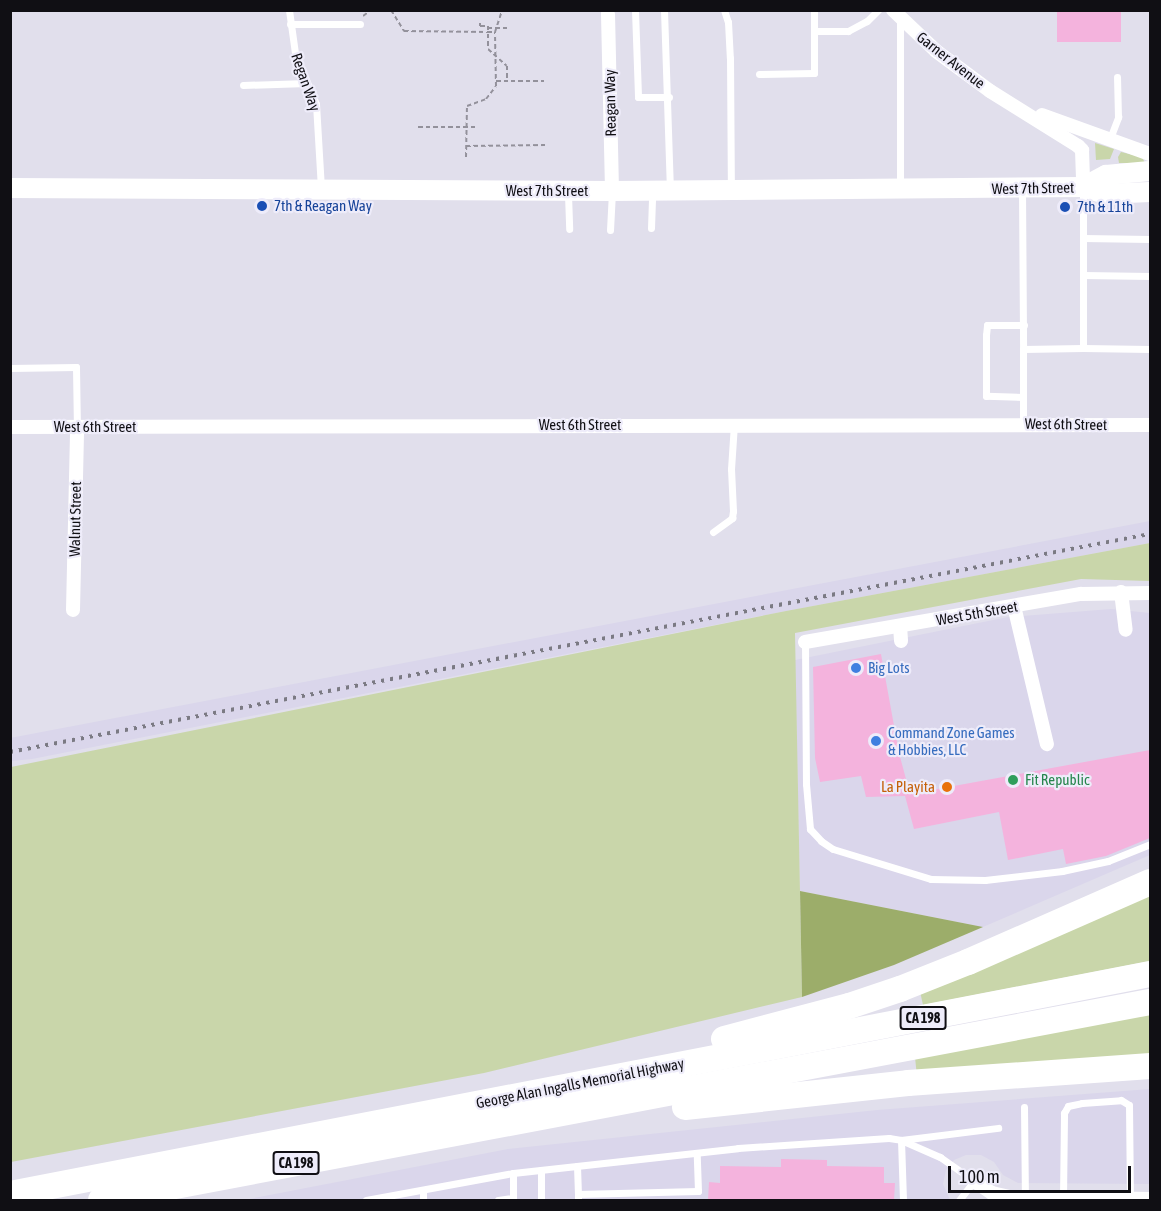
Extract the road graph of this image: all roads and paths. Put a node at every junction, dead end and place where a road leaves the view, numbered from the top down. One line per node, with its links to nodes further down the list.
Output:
1 (289, 10): 12 (lane, Regan Way)
2 (391, 10): 15 (path)
3 (502, 10): 16 (path)
4 (635, 10): 26 (lane)
5 (664, 10): 26 (lane)
6 (724, 10): 45 (lane)
7 (814, 10): 17 (lane)
8 (878, 10): 17 (lane)
9 (608, 14): 43 (street, Reagan Way)
10 (896, 14): 27 (street, Garner Avenue); 41 (lane)
11 (480, 23): 15 (path)
12 (290, 24): 13 (lane); 24 (lane, Regan Way)
13 (360, 24)
14 (509, 28): 16 (path)
15 (488, 30): 16 (path); 18 (path)
16 (495, 30): 18 (path)
17 (814, 31): 19 (lane)
18 (495, 56): 21 (path); 22 (path)
19 (759, 74)
20 (1117, 77): 31 (lane)
21 (496, 81): 22 (path); 28 (path)
22 (507, 81): 23 (path)
23 (544, 81)
24 (307, 83): 25 (lane); 40 (lane, Regan Way)
25 (243, 85)
26 (669, 97): 44 (lane)
27 (1014, 105): 31 (street, Garner Avenue); 37 (street, Garner Avenue)
28 (466, 126): 29 (path); 30 (path); 33 (path)
29 (418, 127)
30 (476, 127)
31 (1109, 141): 34 (street, Garner Avenue)
32 (545, 145): 33 (path)
33 (466, 146): 35 (path)
34 (1150, 154)
35 (466, 157)
36 (1150, 171): 37 (street, West 7th Street)
37 (1083, 187): 39 (street, West 7th Street); 46 (street, West 7th Street); 50 (lane)
38 (10, 188): 40 (street, West 7th Street)
39 (1022, 188): 41 (street, West 7th Street); 54 (lane)
40 (321, 190): 42 (street, West 7th Street)
41 (900, 190): 45 (street, West 7th Street)
42 (568, 191): 43 (street, West 7th Street); 48 (lane)
43 (612, 191): 44 (street, West 7th Street); 49 (lane)
44 (661, 191): 45 (street, West 7th Street); 47 (lane)
45 (731, 191)
46 (1150, 192)
47 (651, 228)
48 (569, 229)
49 (610, 230)
50 (1083, 237): 51 (lane); 52 (lane)
51 (1150, 238)
52 (1083, 275): 53 (lane); 55 (lane)
53 (1150, 276)
54 (1024, 325): 56 (lane); 59 (lane)
55 (1083, 348): 56 (lane); 57 (lane)
56 (1023, 349): 59 (lane)
57 (1150, 349)
58 (10, 368): 64 (lane)
59 (1023, 397): 61 (lane)
60 (734, 424): 61 (street, West 6th Street); 64 (street, West 6th Street); 65 (lane)
61 (1023, 424): 62 (street, West 6th Street)
62 (1150, 425)
63 (10, 427): 64 (street, West 6th Street)
64 (77, 428): 69 (street, Walnut Street)
65 (713, 532)
66 (1121, 592): 67 (street, West 5th Street); 68 (street, West 5th Street); 71 (street)
67 (1150, 593)
68 (1014, 606): 70 (street, West 5th Street); 74 (street)
69 (73, 610)
70 (900, 626): 72 (street); 73 (street, West 5th Street)
71 (1126, 630)
72 (901, 641)
73 (805, 642): 75 (lane)
74 (1047, 744)
75 (1150, 844)
76 (1150, 882): 80 (highway)
77 (1150, 974): 80 (highway, George Alan Ingalls Memorial Highway / CA 198)
78 (1150, 1002): 82 (highway, George Alan Ingalls Memorial Highway / CA 198)
79 (1150, 1066): 82 (highway)
80 (480, 1102): 91 (highway, George Alan Ingalls Memorial Highway / CA 198)
81 (1024, 1107): 94 (lane)
82 (490, 1126): 99 (highway, George Alan Ingalls Memorial Highway / CA 198)
83 (998, 1128): 84 (lane)
84 (901, 1140): 85 (lane); 89 (lane); 104 (lane)
85 (697, 1153): 86 (lane); 92 (lane)
86 (577, 1166): 87 (lane); 92 (lane)
87 (542, 1170): 88 (lane); 103 (lane)
88 (513, 1173): 90 (lane); 95 (lane)
89 (974, 1181): 94 (street); 105 (lane)
90 (423, 1190): 93 (lane); 101 (lane)
91 (10, 1194)
92 (578, 1197)
93 (391, 1198): 100 (lane)
94 (1025, 1198): 96 (street)
95 (513, 1199): 102 (lane)
96 (1057, 1199): 97 (street); 97 (lane)
97 (1130, 1199): 98 (street)
98 (1150, 1199)
99 (101, 1200)
100 (366, 1200)
101 (423, 1200)
102 (498, 1200)
103 (541, 1200)
104 (903, 1200)
105 (959, 1200)

